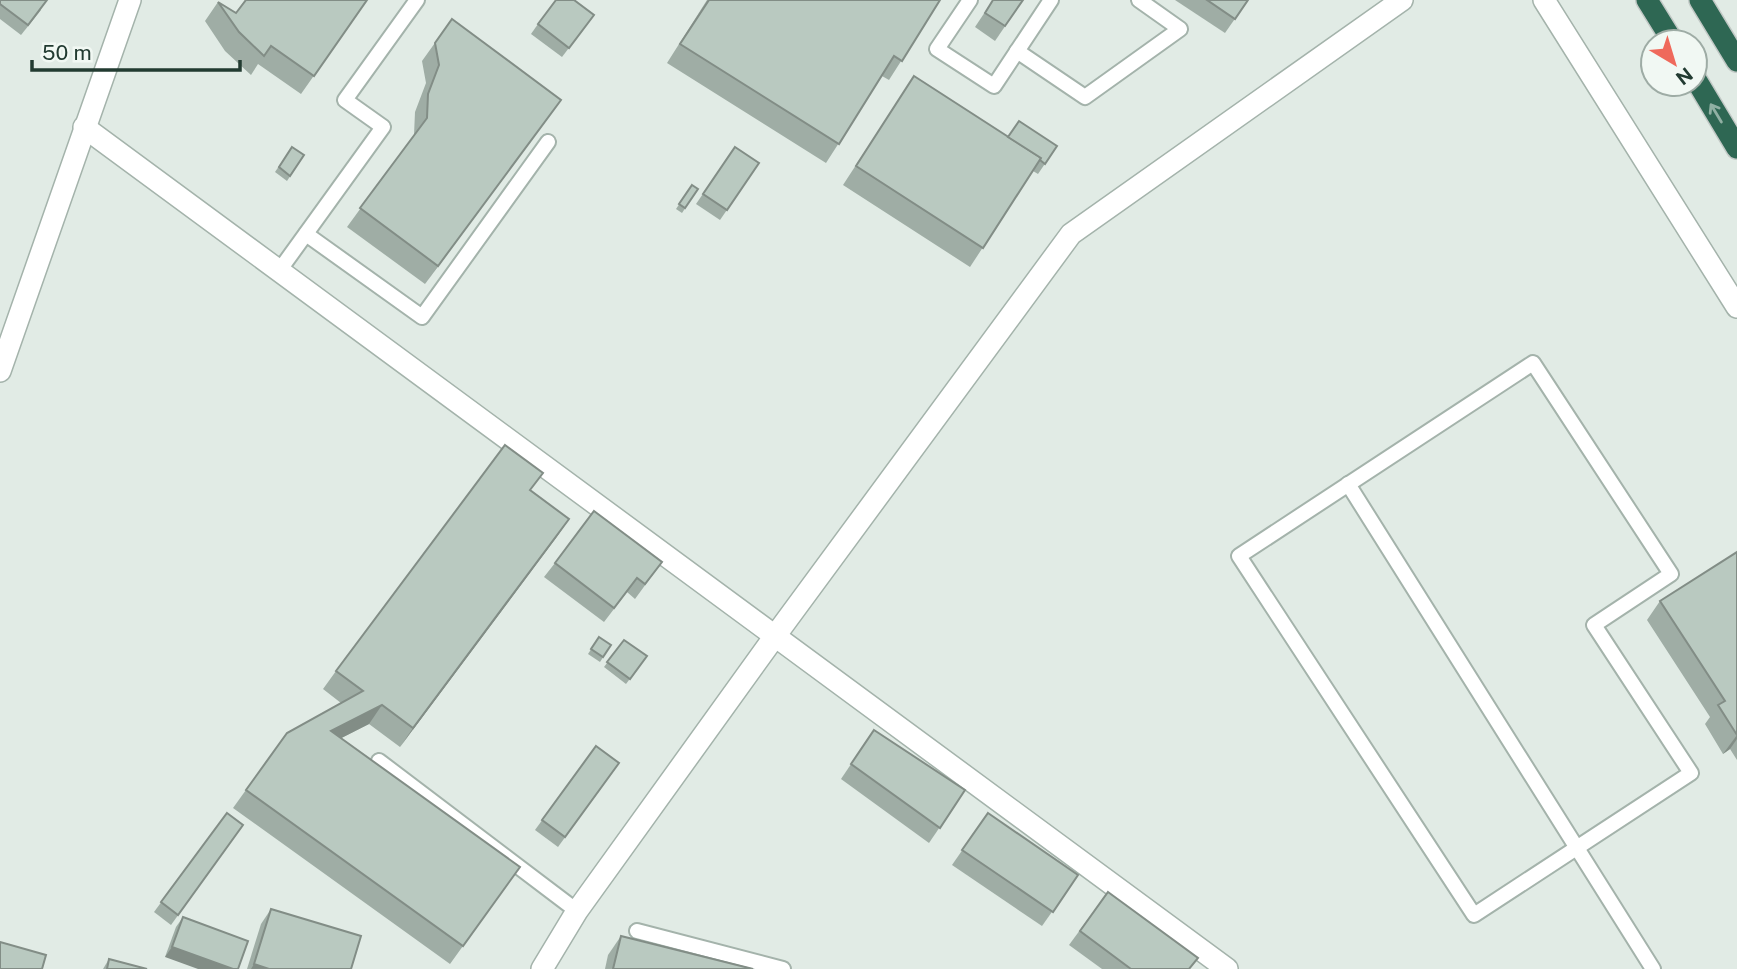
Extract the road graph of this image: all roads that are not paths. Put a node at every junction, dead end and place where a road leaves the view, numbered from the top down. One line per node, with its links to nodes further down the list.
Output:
1 (130, 0): 14 (street)
2 (417, 0): 17 (lane)
3 (970, 0): 11 (lane)
4 (1051, 0): 11 (lane)
5 (1139, 0): 11 (lane)
6 (1544, 0): 19 (street)
7 (1647, 0): 10 (highway)
8 (1700, 0): 12 (highway)
9 (1390, 4): 22 (street)
10 (1664, 28)
11 (1017, 51)
12 (1737, 61)
13 (1707, 98): 16 (highway, one-way to 13)
14 (84, 127): 18 (street); 20 (street)
15 (548, 142): 17 (lane)
16 (1737, 148)
17 (306, 234): 18 (lane)
18 (279, 271): 22 (street)
19 (1737, 307)
20 (0, 371)
21 (1348, 484): 24 (lane); 24 (lane); 24 (lane)
22 (775, 636): 25 (street); 29 (street)
23 (379, 761): 25 (lane)
24 (1576, 848): 30 (lane)
25 (577, 911): 27 (street)
26 (637, 931): 28 (lane)
27 (542, 969)
28 (783, 969)
29 (1227, 969)
30 (1653, 969)

